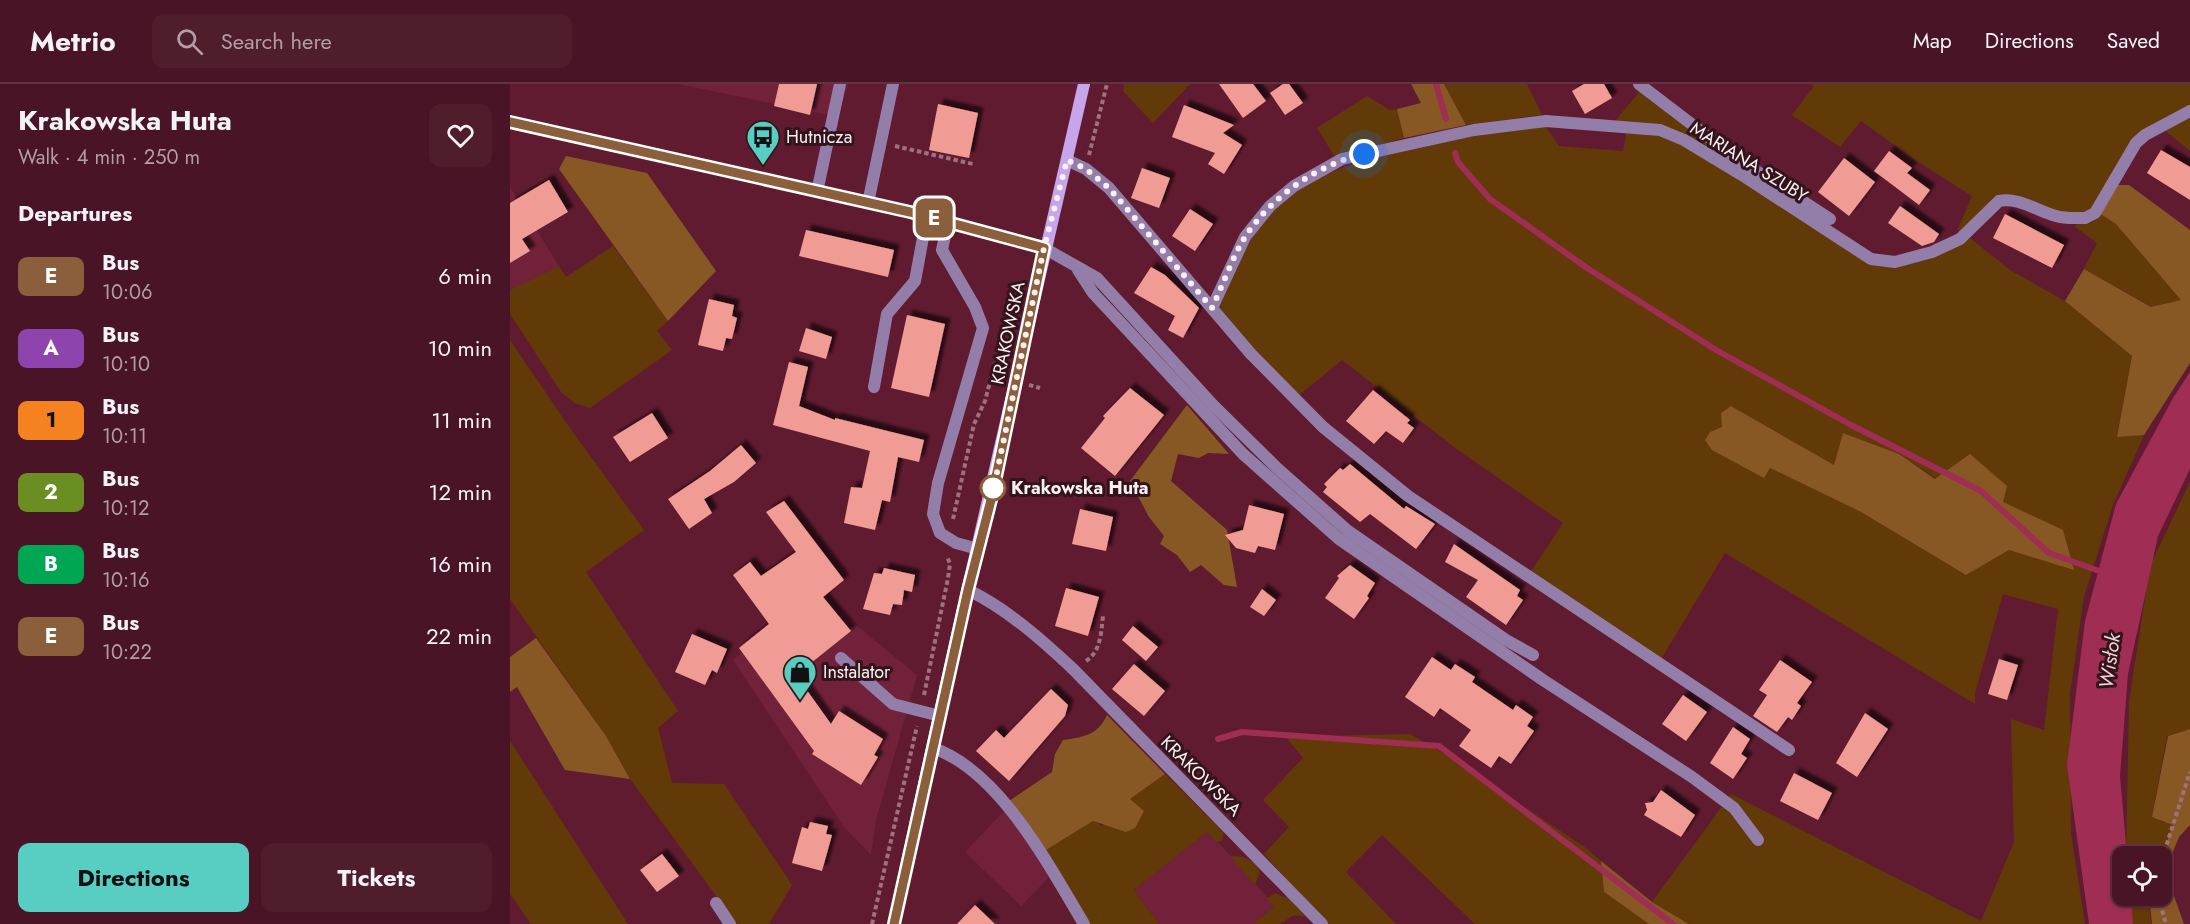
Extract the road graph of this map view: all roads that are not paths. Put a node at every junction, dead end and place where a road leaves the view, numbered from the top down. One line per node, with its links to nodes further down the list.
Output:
1 (840, 84): 8 (street)
2 (893, 84): 9 (street)
3 (1084, 84): 7 (main road, KRAKOWSKA)
4 (1639, 84): 11 (street)
5 (2190, 111): 15 (street, MARIANA SZUBY)
6 (510, 122): 8 (street)
7 (1067, 160): 13 (main road, KRAKOWSKA); 15 (street)
8 (816, 192): 9 (street)
9 (868, 203): 10 (street)
10 (927, 216): 12 (street); 16 (street)
11 (1830, 219)
12 (948, 221): 13 (street); 17 (street)
13 (1044, 248): 14 (street); 17 (main road, KRAKOWSKA)
14 (1078, 270): 19 (street); 24 (street)
15 (1212, 308): 23 (street)
16 (874, 387)
17 (978, 549): 18 (main road, KRAKOWSKA)
18 (968, 590): 21 (main road, KRAKOWSKA); 29 (street, KRAKOWSKA)
19 (1533, 655)
20 (841, 658): 21 (street)
21 (940, 716): 22 (main road, KRAKOWSKA)
22 (933, 748): 27 (main road, KRAKOWSKA); 28 (street)
23 (1789, 750)
24 (1758, 840)
25 (716, 903): 26 (street)
26 (730, 924)
27 (894, 924)
28 (1084, 924)
29 (1322, 924)

